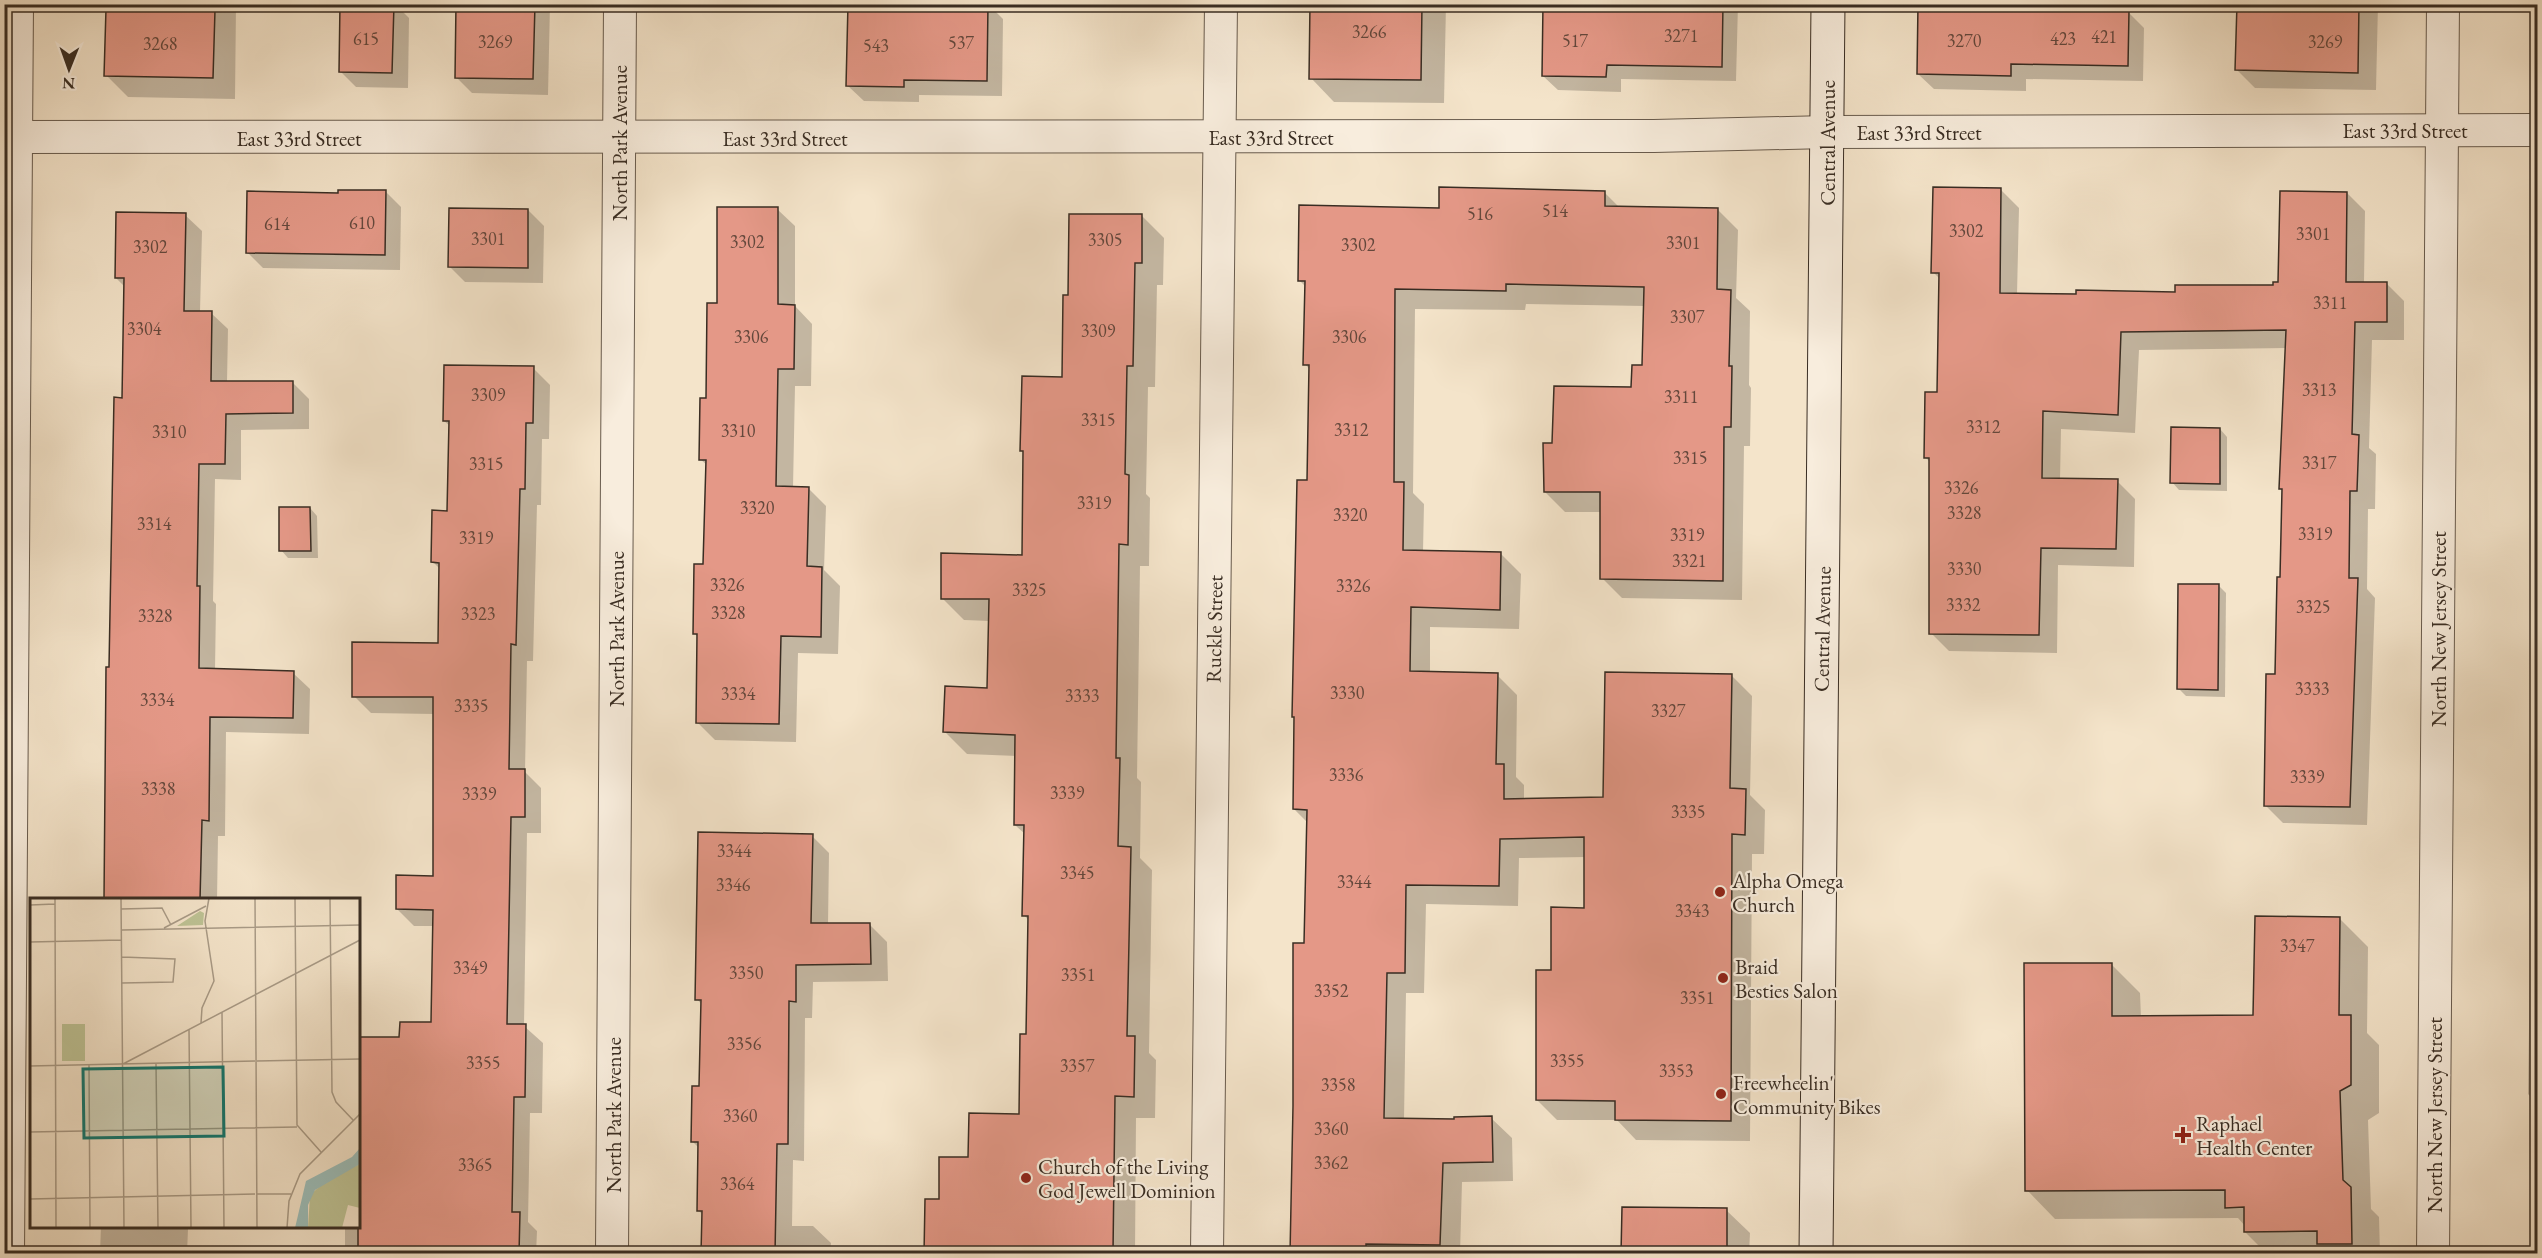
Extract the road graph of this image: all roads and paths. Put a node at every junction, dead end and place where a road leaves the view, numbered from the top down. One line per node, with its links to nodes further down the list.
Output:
1 (17, 4): 9 (street)
2 (620, 4): 11 (street, North Park Avenue)
3 (1221, 4): 10 (street, Ruckle Street)
4 (1828, 4): 8 (main road, Central Avenue)
5 (2443, 4): 6 (street, North New Jersey Street)
6 (2442, 130): 7 (street, East 33rd Street); 8 (street, East 33rd Street); 16 (street, North New Jersey Street)
7 (2538, 130)
8 (1827, 132): 10 (street, East 33rd Street); 15 (main road, Central Avenue)
9 (10, 137): 11 (street, East 33rd Street); 12 (street)
10 (1219, 137): 11 (street, East 33rd Street); 14 (street, Ruckle Street)
11 (619, 138): 13 (street, North Park Avenue)
12 (8, 1254)
13 (612, 1254)
14 (1207, 1254)
15 (1816, 1254)
16 (2433, 1254)

